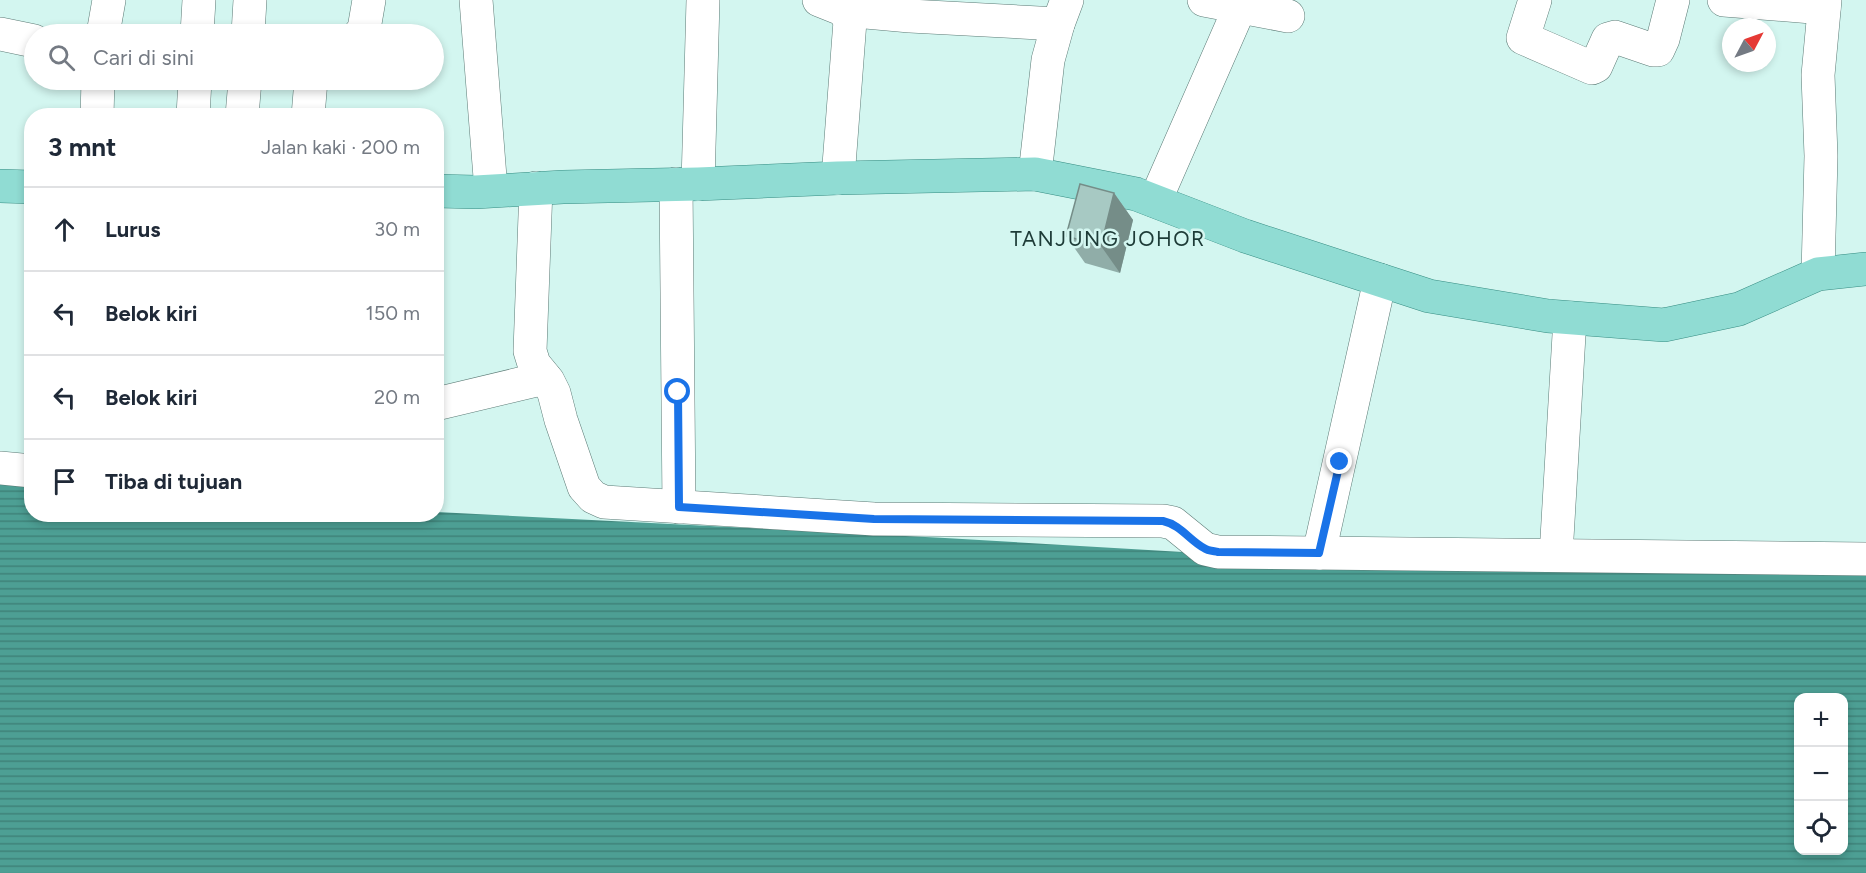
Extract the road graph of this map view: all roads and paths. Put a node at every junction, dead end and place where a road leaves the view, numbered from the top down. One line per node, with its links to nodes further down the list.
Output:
1 (109, 0): 15 (street)
2 (199, 0): 16 (street)
3 (250, 0): 17 (street)
4 (369, 0): 18 (street)
5 (476, 0): 35 (street)
6 (703, 0): 31 (street)
7 (1204, 0): 13 (street)
8 (1534, 0): 9 (street)
9 (1673, 0)
10 (1724, 0): 11 (street)
11 (1825, 4): 39 (street)
12 (832, 5): 14 (street); 30 (street)
13 (1264, 9): 37 (street)
14 (1063, 12): 29 (street)
15 (105, 24)
16 (198, 24)
17 (249, 24)
18 (365, 24)
19 (0, 34): 20 (street)
20 (24, 39)
21 (98, 90): 25 (street)
22 (194, 90): 26 (street)
23 (244, 90): 27 (street)
24 (310, 90): 28 (street)
25 (97, 108)
26 (193, 108)
27 (243, 108)
28 (309, 108)
29 (1035, 174): 30 (main road); 37 (main road)
30 (838, 178): 31 (main road)
31 (687, 184): 34 (main road); 46 (street)
32 (0, 186): 33 (main road)
33 (24, 187)
34 (536, 189): 35 (main road); 42 (street)
35 (491, 190): 36 (main road)
36 (444, 191)
37 (1155, 201): 40 (main road)
38 (1866, 269): 39 (main road)
39 (1818, 274): 41 (main road)
40 (1380, 280): 41 (main road); 47 (street)
41 (1570, 318): 48 (street)
42 (545, 378): 43 (street); 46 (street)
43 (444, 402)
44 (0, 468): 45 (street)
45 (24, 470)
46 (679, 507): 47 (street)
47 (1319, 553): 48 (street)
48 (1556, 555): 49 (street)
49 (1866, 559)

